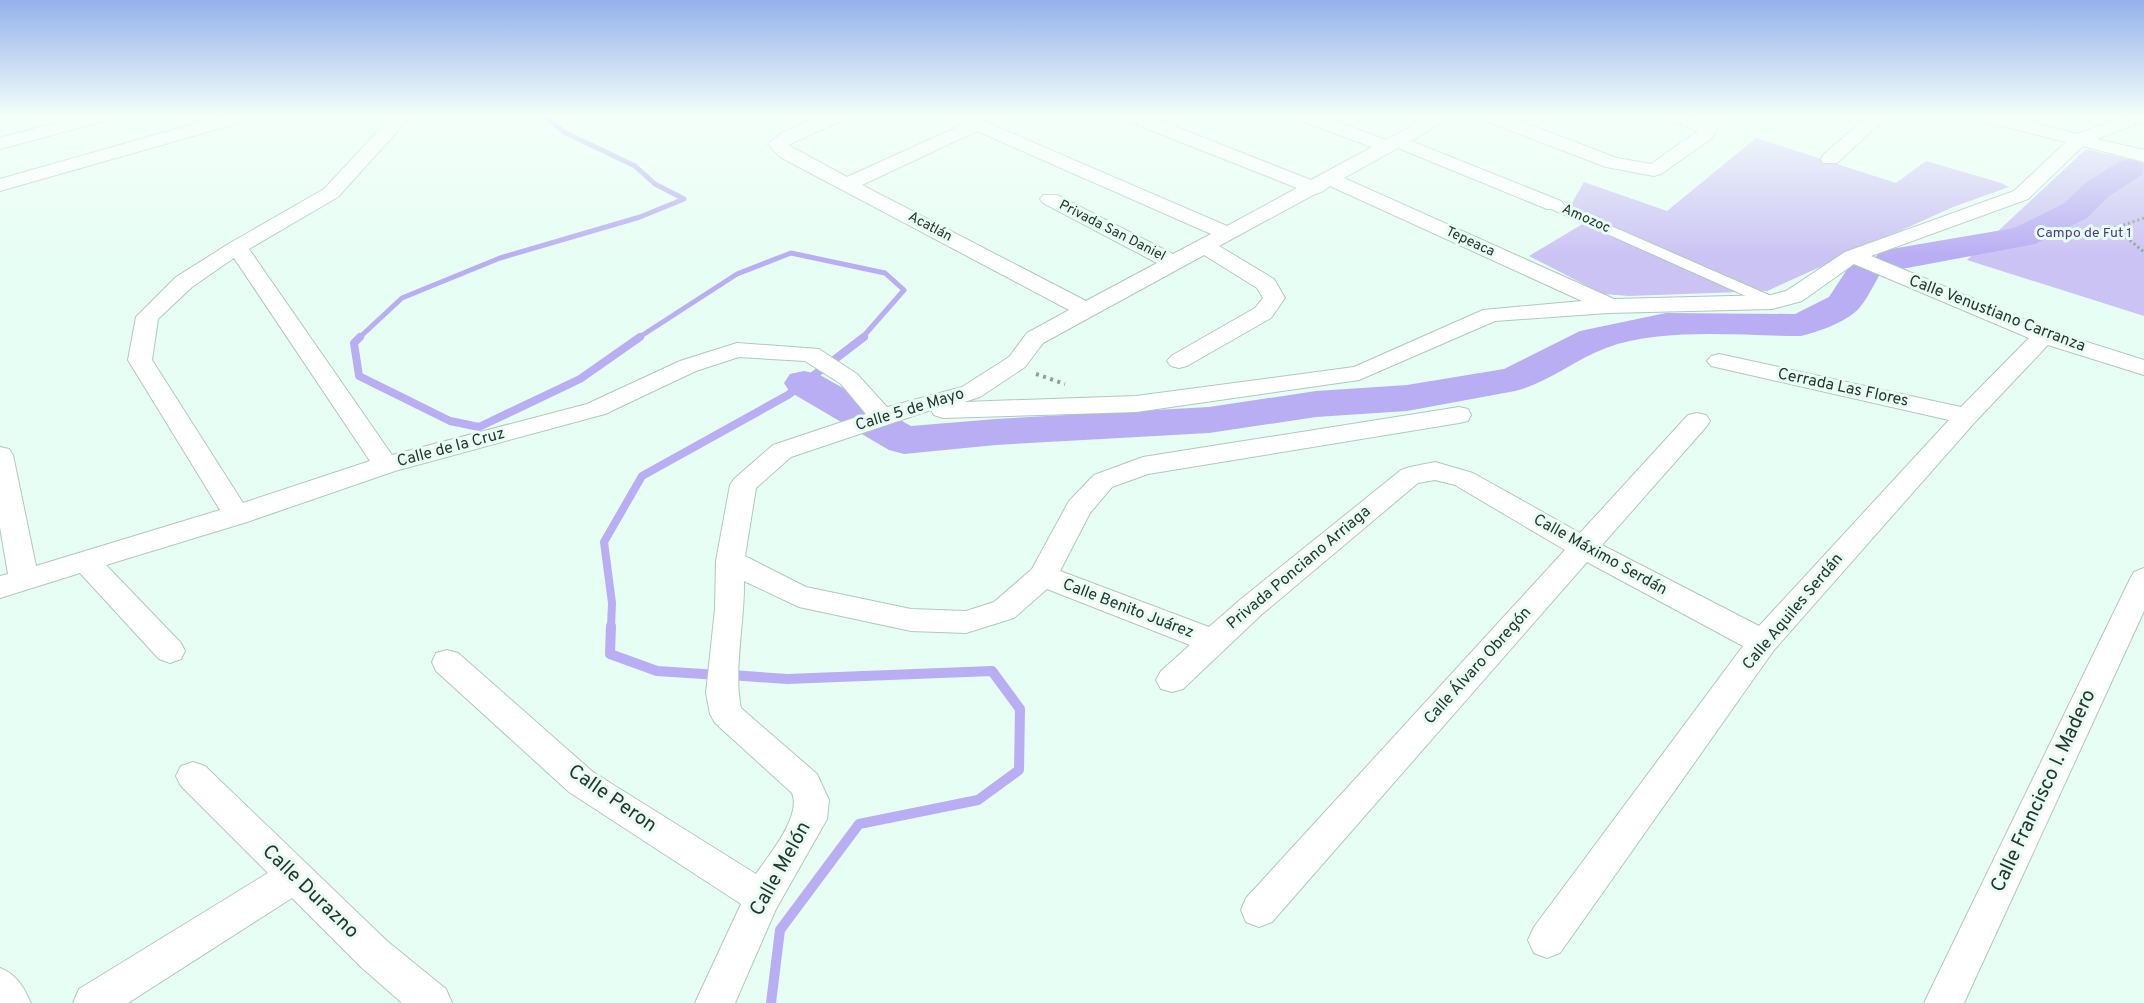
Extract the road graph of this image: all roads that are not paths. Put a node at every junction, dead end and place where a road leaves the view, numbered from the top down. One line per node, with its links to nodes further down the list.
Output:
1 (3, 163): 13 (street)
2 (78, 163): 13 (street)
3 (359, 163): 19 (street)
4 (806, 163): 15 (street, Acatlán)
5 (894, 163): 15 (street)
6 (1063, 163): 18 (street)
7 (1265, 163): 14 (street, Tepeaca)
8 (1360, 163): 14 (street, Calle 5 de Mayo)
9 (1443, 163): 17 (street, Amozoc)
10 (1611, 163): 11 (street)
11 (1664, 163)
12 (2055, 163): 21 (street)
13 (7, 183)
14 (1323, 183): 18 (street, Calle 5 de Mayo); 24 (street, Tepeaca)
15 (848, 184): 25 (street, Acatlán)
16 (1050, 199): 22 (street, Privada San Daniel)
17 (1554, 205): 23 (street, Amozoc)
18 (1228, 234): 20 (street, Calle 5 de Mayo)
19 (237, 247): 35 (street); 37 (street)
20 (1206, 247): 22 (street, Calle 5 de Mayo); 27 (street)
21 (1852, 256): 23 (street); 26 (street, Calle Venustiano Carranza)
22 (1174, 263): 25 (street, Calle 5 de Mayo)
23 (1772, 302): 24 (street)
24 (1608, 306): 32 (street)
25 (1084, 309): 32 (street, Calle 5 de Mayo)
26 (2044, 336): 29 (street, Calle Venustiano Carranza); 31 (street, Calle Aquiles Serdán)
27 (1179, 361)
28 (1719, 361): 31 (street, Cerrada Las Flores)
29 (2144, 368)
30 (1459, 415): 41 (street)
31 (1966, 416): 45 (street, Calle Aquiles Serdán)
32 (880, 418): 35 (street, Calle de la Cruz); 39 (street, Calle 5 de Mayo)
33 (1696, 421): 38 (street, Calle Álvaro Obregón)
34 (0, 456): 43 (street)
35 (386, 465): 37 (street, Calle de la Cruz)
36 (1435, 471): 38 (street, Calle Máximo Serdán); 44 (street, Privada Ponciano Arriaga)
37 (237, 515): 40 (street, Calle de la Cruz)
38 (1584, 548): 45 (street, Calle Máximo Serdán); 53 (street, Calle Álvaro Obregón)
39 (730, 561): 41 (street); 49 (street, Calle 5 de Mayo)
40 (86, 562): 43 (street, Calle de la Cruz); 46 (street)
41 (1043, 576): 44 (street, Calle Benito Juárez)
42 (2144, 579): 60 (street, Calle Francisco I. Madero)
43 (12, 583)
44 (1213, 641): 48 (street, Privada Ponciano Arriaga)
45 (1763, 642): 54 (street, Calle Aquiles Serdán)
46 (170, 651)
47 (447, 662): 52 (street, Calle Peron)
48 (1172, 680)
49 (722, 693): 52 (street, Calle Melón)
50 (193, 776): 51 (street, Calle Durazno)
51 (293, 877): 57 (street); 58 (street, Calle Durazno)
52 (762, 898): 59 (street, Calle Melón)
53 (1259, 910)
54 (1547, 940)
55 (0, 987): 56 (street)
56 (11, 1003)
57 (93, 1003)
58 (432, 1003)
59 (715, 1003)
60 (1944, 1003)

